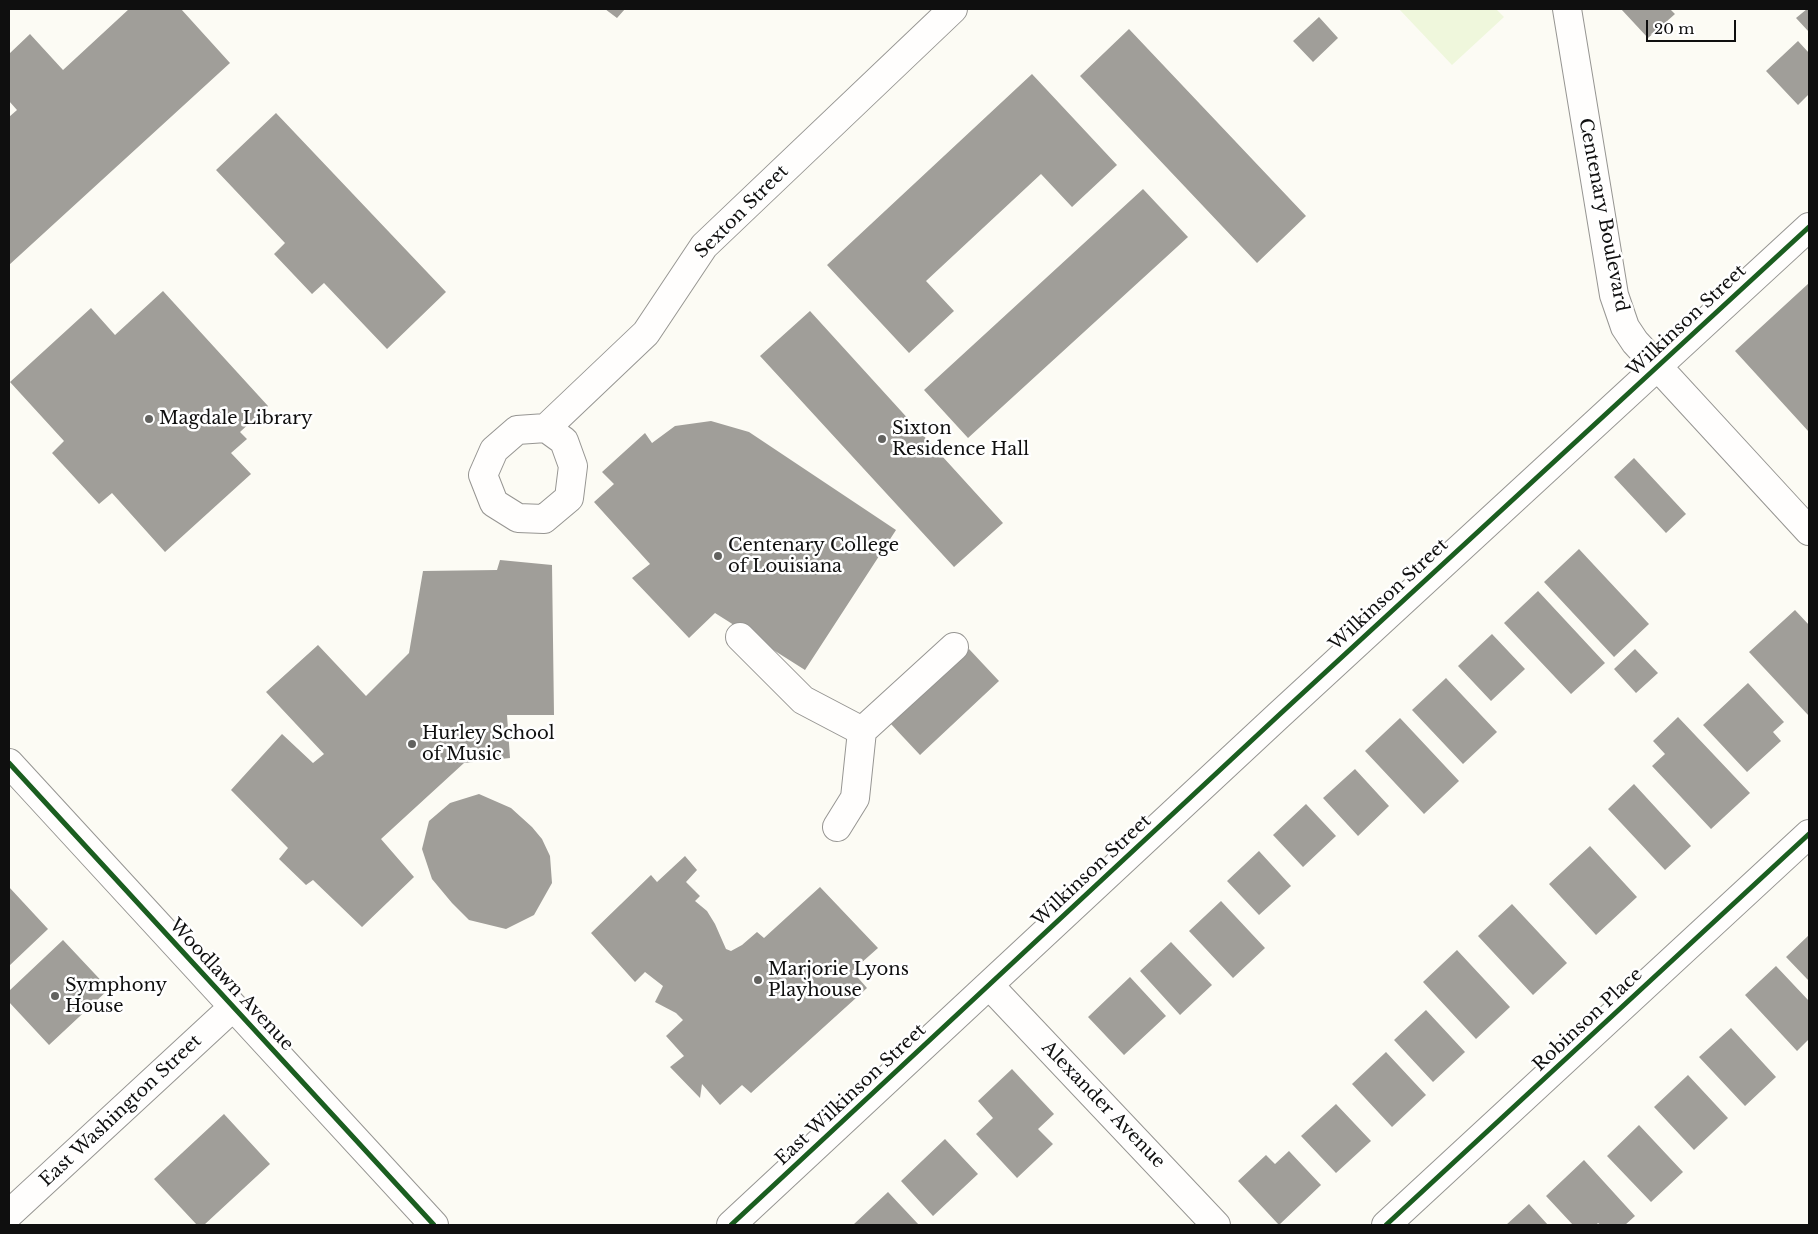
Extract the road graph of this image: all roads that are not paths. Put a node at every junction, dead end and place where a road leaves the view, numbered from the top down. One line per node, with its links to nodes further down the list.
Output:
1 (953, 9): 5 (street, Sexton Street)
2 (1567, 9): 4 (street, Centenary Boulevard)
3 (1809, 227): 4 (street, Wilkinson Street)
4 (1657, 367): 6 (street, Centenary Boulevard); 13 (street, Wilkinson Street)
5 (546, 428)
6 (1809, 531)
7 (740, 638): 9 (street)
8 (954, 647): 9 (street)
9 (862, 732): 11 (street)
10 (9, 763): 14 (street, Woodlawn Avenue)
11 (837, 827)
12 (1809, 834): 19 (street, Robinson Place)
13 (989, 985): 17 (street, East Wilkinson Street); 18 (street, Alexander Avenue)
14 (233, 1007): 15 (street, East Washington Street); 16 (street, Woodlawn Avenue)
15 (9, 1214)
16 (434, 1225)
17 (731, 1225)
18 (1216, 1225)
19 (1386, 1225)

